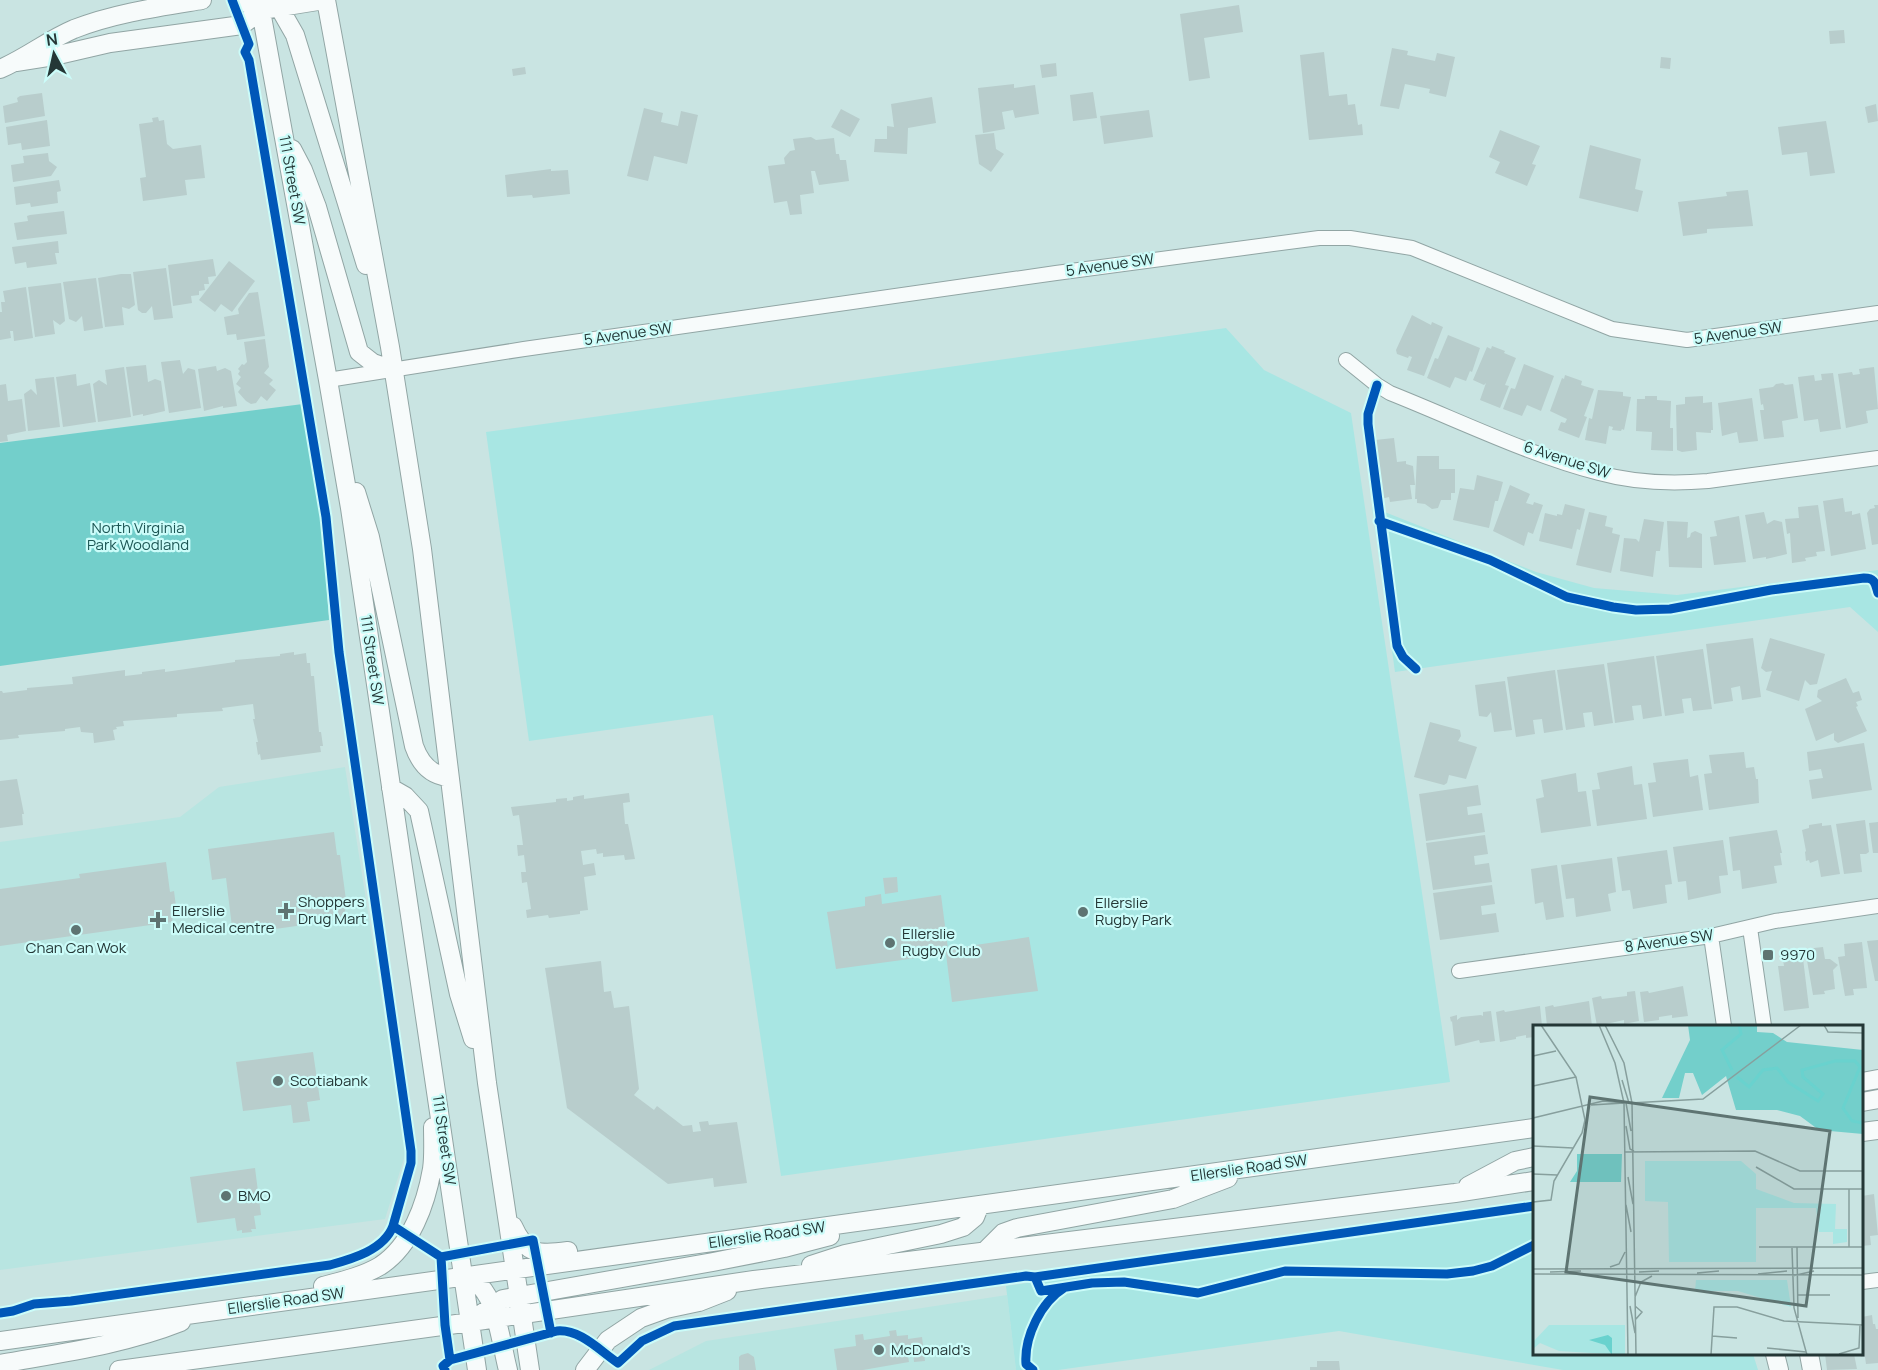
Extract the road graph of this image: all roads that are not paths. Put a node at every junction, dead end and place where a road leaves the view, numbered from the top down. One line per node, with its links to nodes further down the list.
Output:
1 (202, 0): 5 (main road)
2 (240, 0): 4 (main road)
3 (316, 1): 4 (main road); 7 (main road)
4 (267, 5): 5 (main road); 6 (main road, 111 Street SW); 7 (main road)
5 (8, 65)
6 (285, 137): 10 (main road); 11 (main road, 111 Street SW)
7 (382, 309): 10 (main road)
8 (1878, 314): 10 (street, 5 Avenue SW)
9 (1346, 360): 12 (street, 6 Avenue SW)
10 (393, 370): 11 (street, 5 Avenue SW); 14 (main road)
11 (328, 380): 13 (main road, 111 Street SW)
12 (1878, 458)
13 (343, 469): 14 (main road); 15 (main road, 111 Street SW)
14 (448, 777): 25 (main road)
15 (391, 788): 22 (main road, 111 Street SW); 25 (main road)
16 (1878, 906): 17 (street, 8 Avenue SW)
17 (1750, 928): 18 (street, 8 Avenue SW); 21 (street)
18 (1711, 936): 19 (street, 8 Avenue SW); 20 (street)
19 (1459, 971)
20 (1724, 1025)
21 (1764, 1025)
22 (435, 1077): 41 (main road, 111 Street SW); 45 (main road)
23 (1878, 1079): 24 (main road)
24 (1863, 1082)
25 (487, 1083): 36 (main road)
26 (1878, 1099): 27 (main road)
27 (1863, 1102)
28 (1533, 1128): 32 (main road, Ellerslie Road SW)
29 (1878, 1130): 30 (main road)
30 (1863, 1132)
31 (1533, 1157): 34 (main road)
32 (1262, 1166): 35 (main road, Ellerslie Road SW); 38 (main road)
33 (1533, 1181): 34 (main road)
34 (1455, 1193): 38 (main road)
35 (979, 1207): 37 (main road, Ellerslie Road SW); 40 (main road)
36 (507, 1212): 37 (main road); 39 (main road)
37 (898, 1217): 39 (main road, Ellerslie Road SW); 46 (main road)
38 (986, 1250): 40 (main road)
39 (515, 1270): 41 (main road, Ellerslie Road SW); 46 (main road)
40 (787, 1276): 42 (main road)
41 (464, 1277): 45 (main road, Ellerslie Road SW); 48 (main road); 49 (main road, 111 Street SW)
42 (754, 1280): 46 (main road); 58 (main road)
43 (1878, 1280): 44 (street)
44 (1863, 1282)
45 (260, 1304): 47 (main road, Ellerslie Road SW)
46 (520, 1305): 48 (main road); 57 (main road)
47 (211, 1311): 50 (main road, Ellerslie Road SW); 53 (main road)
48 (493, 1312): 49 (main road); 56 (main road)
49 (471, 1322): 54 (main road); 55 (main road, 111 Street SW)
50 (0, 1341)
51 (1775, 1355): 59 (main road)
52 (1809, 1355): 60 (main road)
53 (0, 1364)
54 (119, 1370)
55 (477, 1370)
56 (507, 1370)
57 (530, 1370)
58 (585, 1370)
59 (1779, 1370)
60 (1812, 1370)

